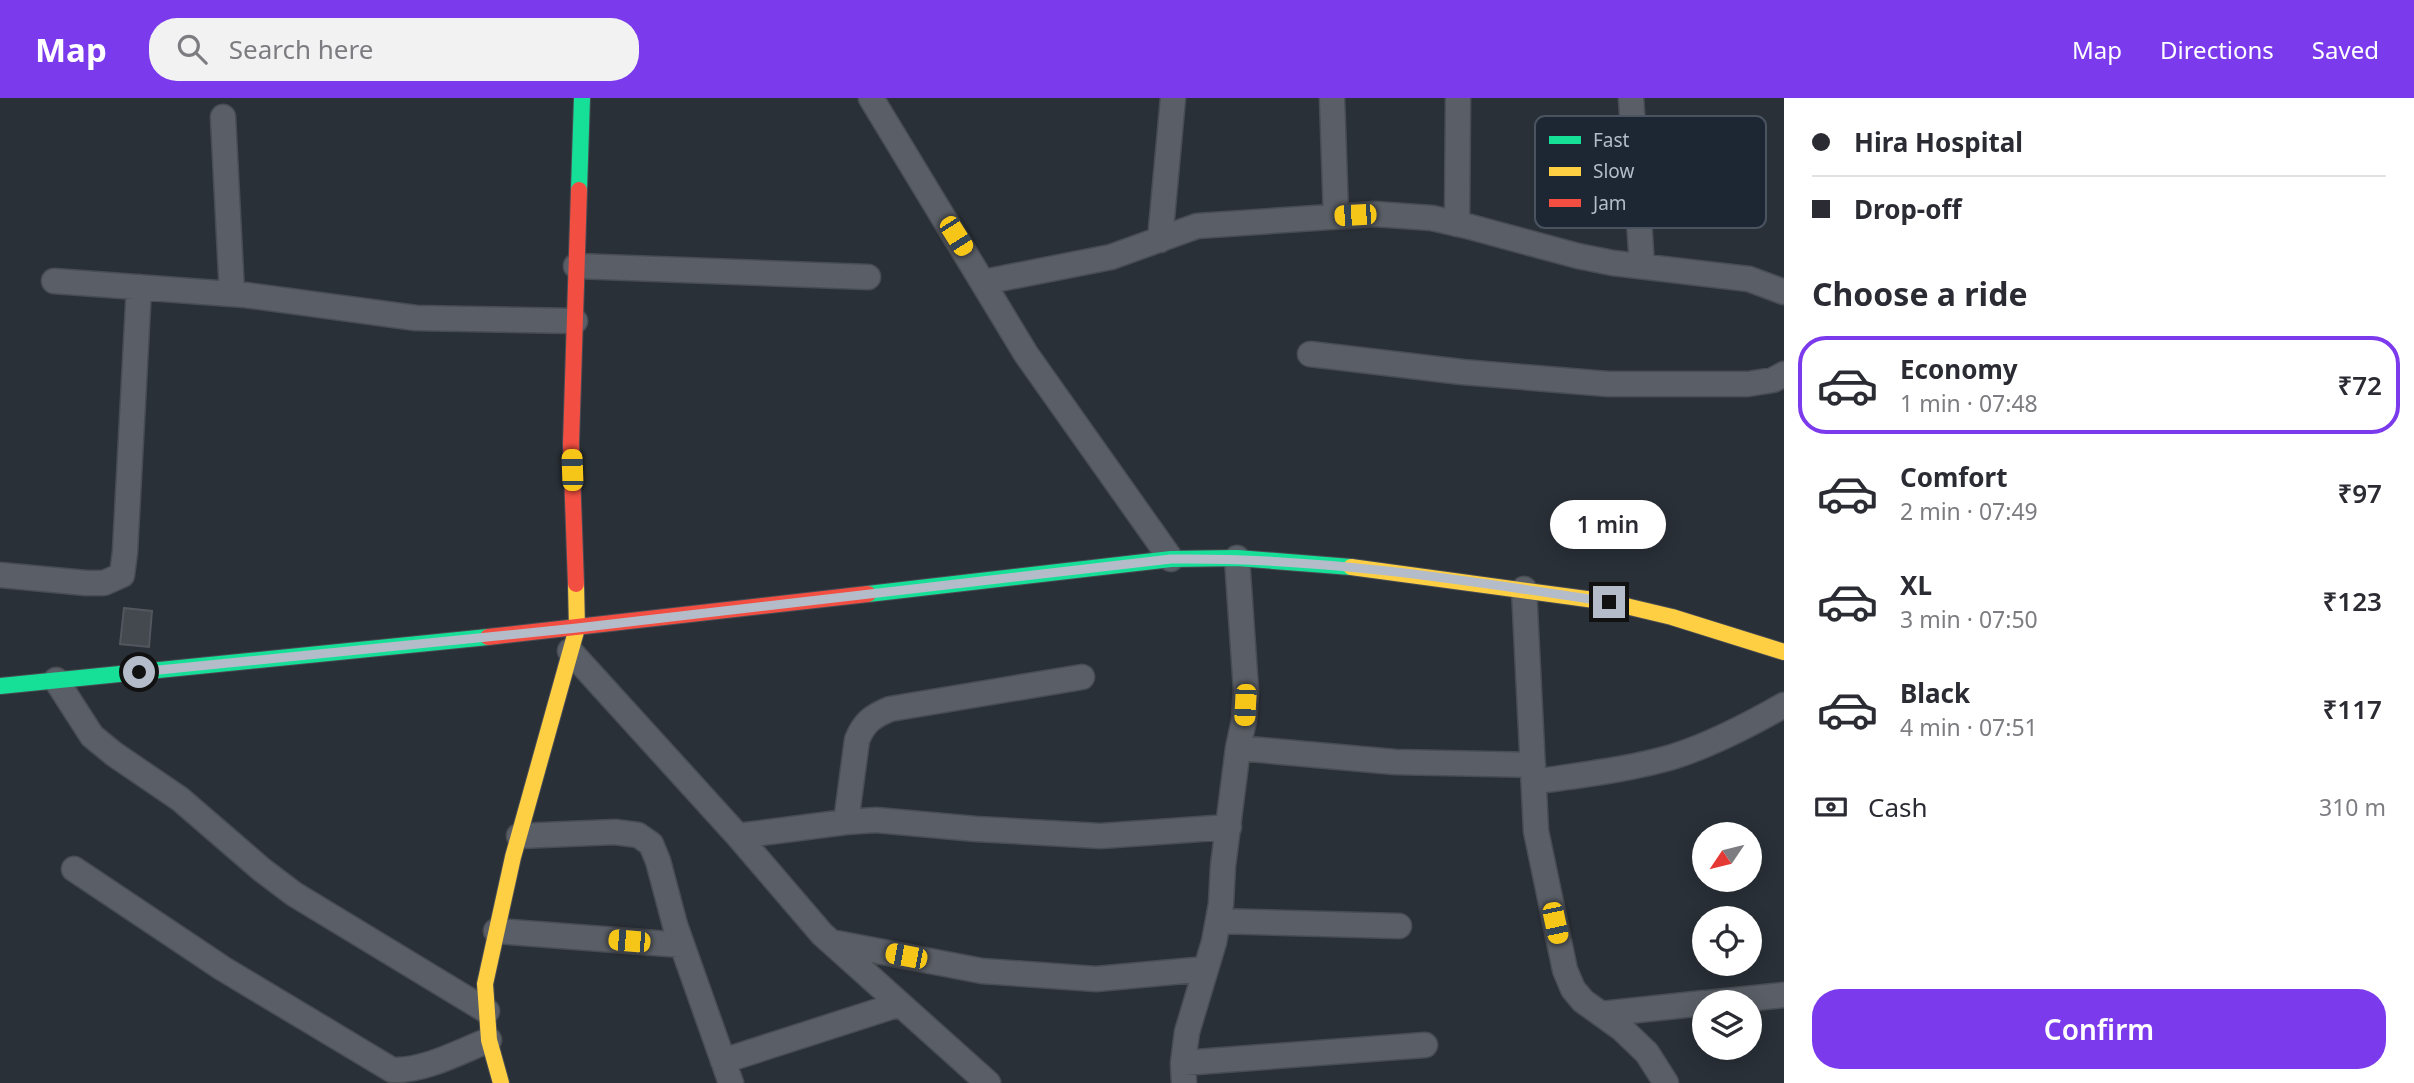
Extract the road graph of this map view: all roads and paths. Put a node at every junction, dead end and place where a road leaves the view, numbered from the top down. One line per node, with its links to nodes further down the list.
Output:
1 (582, 98): 13 (main road)
2 (871, 98): 17 (street)
3 (1173, 98): 12 (street)
4 (1332, 98): 9 (street)
5 (1458, 98): 10 (street)
6 (1631, 98): 7 (street)
7 (1632, 116)
8 (223, 117): 20 (street)
9 (1336, 216): 10 (street); 12 (street)
10 (1457, 224): 14 (street)
11 (1640, 228): 14 (street)
12 (1160, 240): 17 (street)
13 (576, 266): 15 (street); 21 (main road)
14 (1642, 266): 19 (street)
15 (867, 277)
16 (54, 281): 18 (street)
17 (984, 282): 25 (street)
18 (139, 287): 20 (street); 26 (street)
19 (1784, 292)
20 (232, 294): 21 (street)
21 (575, 321): 28 (main road)
22 (1310, 354): 23 (street)
23 (1784, 374)
24 (1237, 558): 25 (main road); 27 (main road); 34 (street)
25 (1171, 559): 28 (main road)
26 (0, 575)
27 (1524, 589): 29 (main road); 35 (street)
28 (574, 639): 31 (main road); 38 (main road); 39 (street)
29 (1784, 652)
30 (1082, 677): 36 (street)
31 (56, 680): 32 (main road); 51 (street)
32 (0, 686)
33 (1784, 705): 35 (street)
34 (1238, 748): 35 (street); 37 (street)
35 (1533, 774): 52 (street)
36 (846, 822): 37 (street); 39 (street)
37 (1229, 827): 41 (street)
38 (519, 836): 43 (main road); 45 (street)
39 (738, 836): 44 (street)
40 (74, 869): 53 (street)
41 (1218, 921): 42 (street); 46 (street)
42 (1399, 926)
43 (496, 931): 45 (street); 51 (main road)
44 (831, 942): 46 (street); 49 (street)
45 (682, 945): 55 (street)
46 (1206, 970): 56 (street)
47 (1784, 995): 48 (street)
48 (1762, 997)
49 (900, 1004): 55 (street); 58 (street)
50 (1692, 1004): 52 (street)
51 (487, 1011): 53 (main road)
52 (1601, 1014): 59 (street)
53 (489, 1040): 57 (main road)
54 (1425, 1045): 56 (street)
55 (727, 1072)
56 (1184, 1073)
57 (501, 1083)
58 (988, 1083)
59 (1666, 1083)

